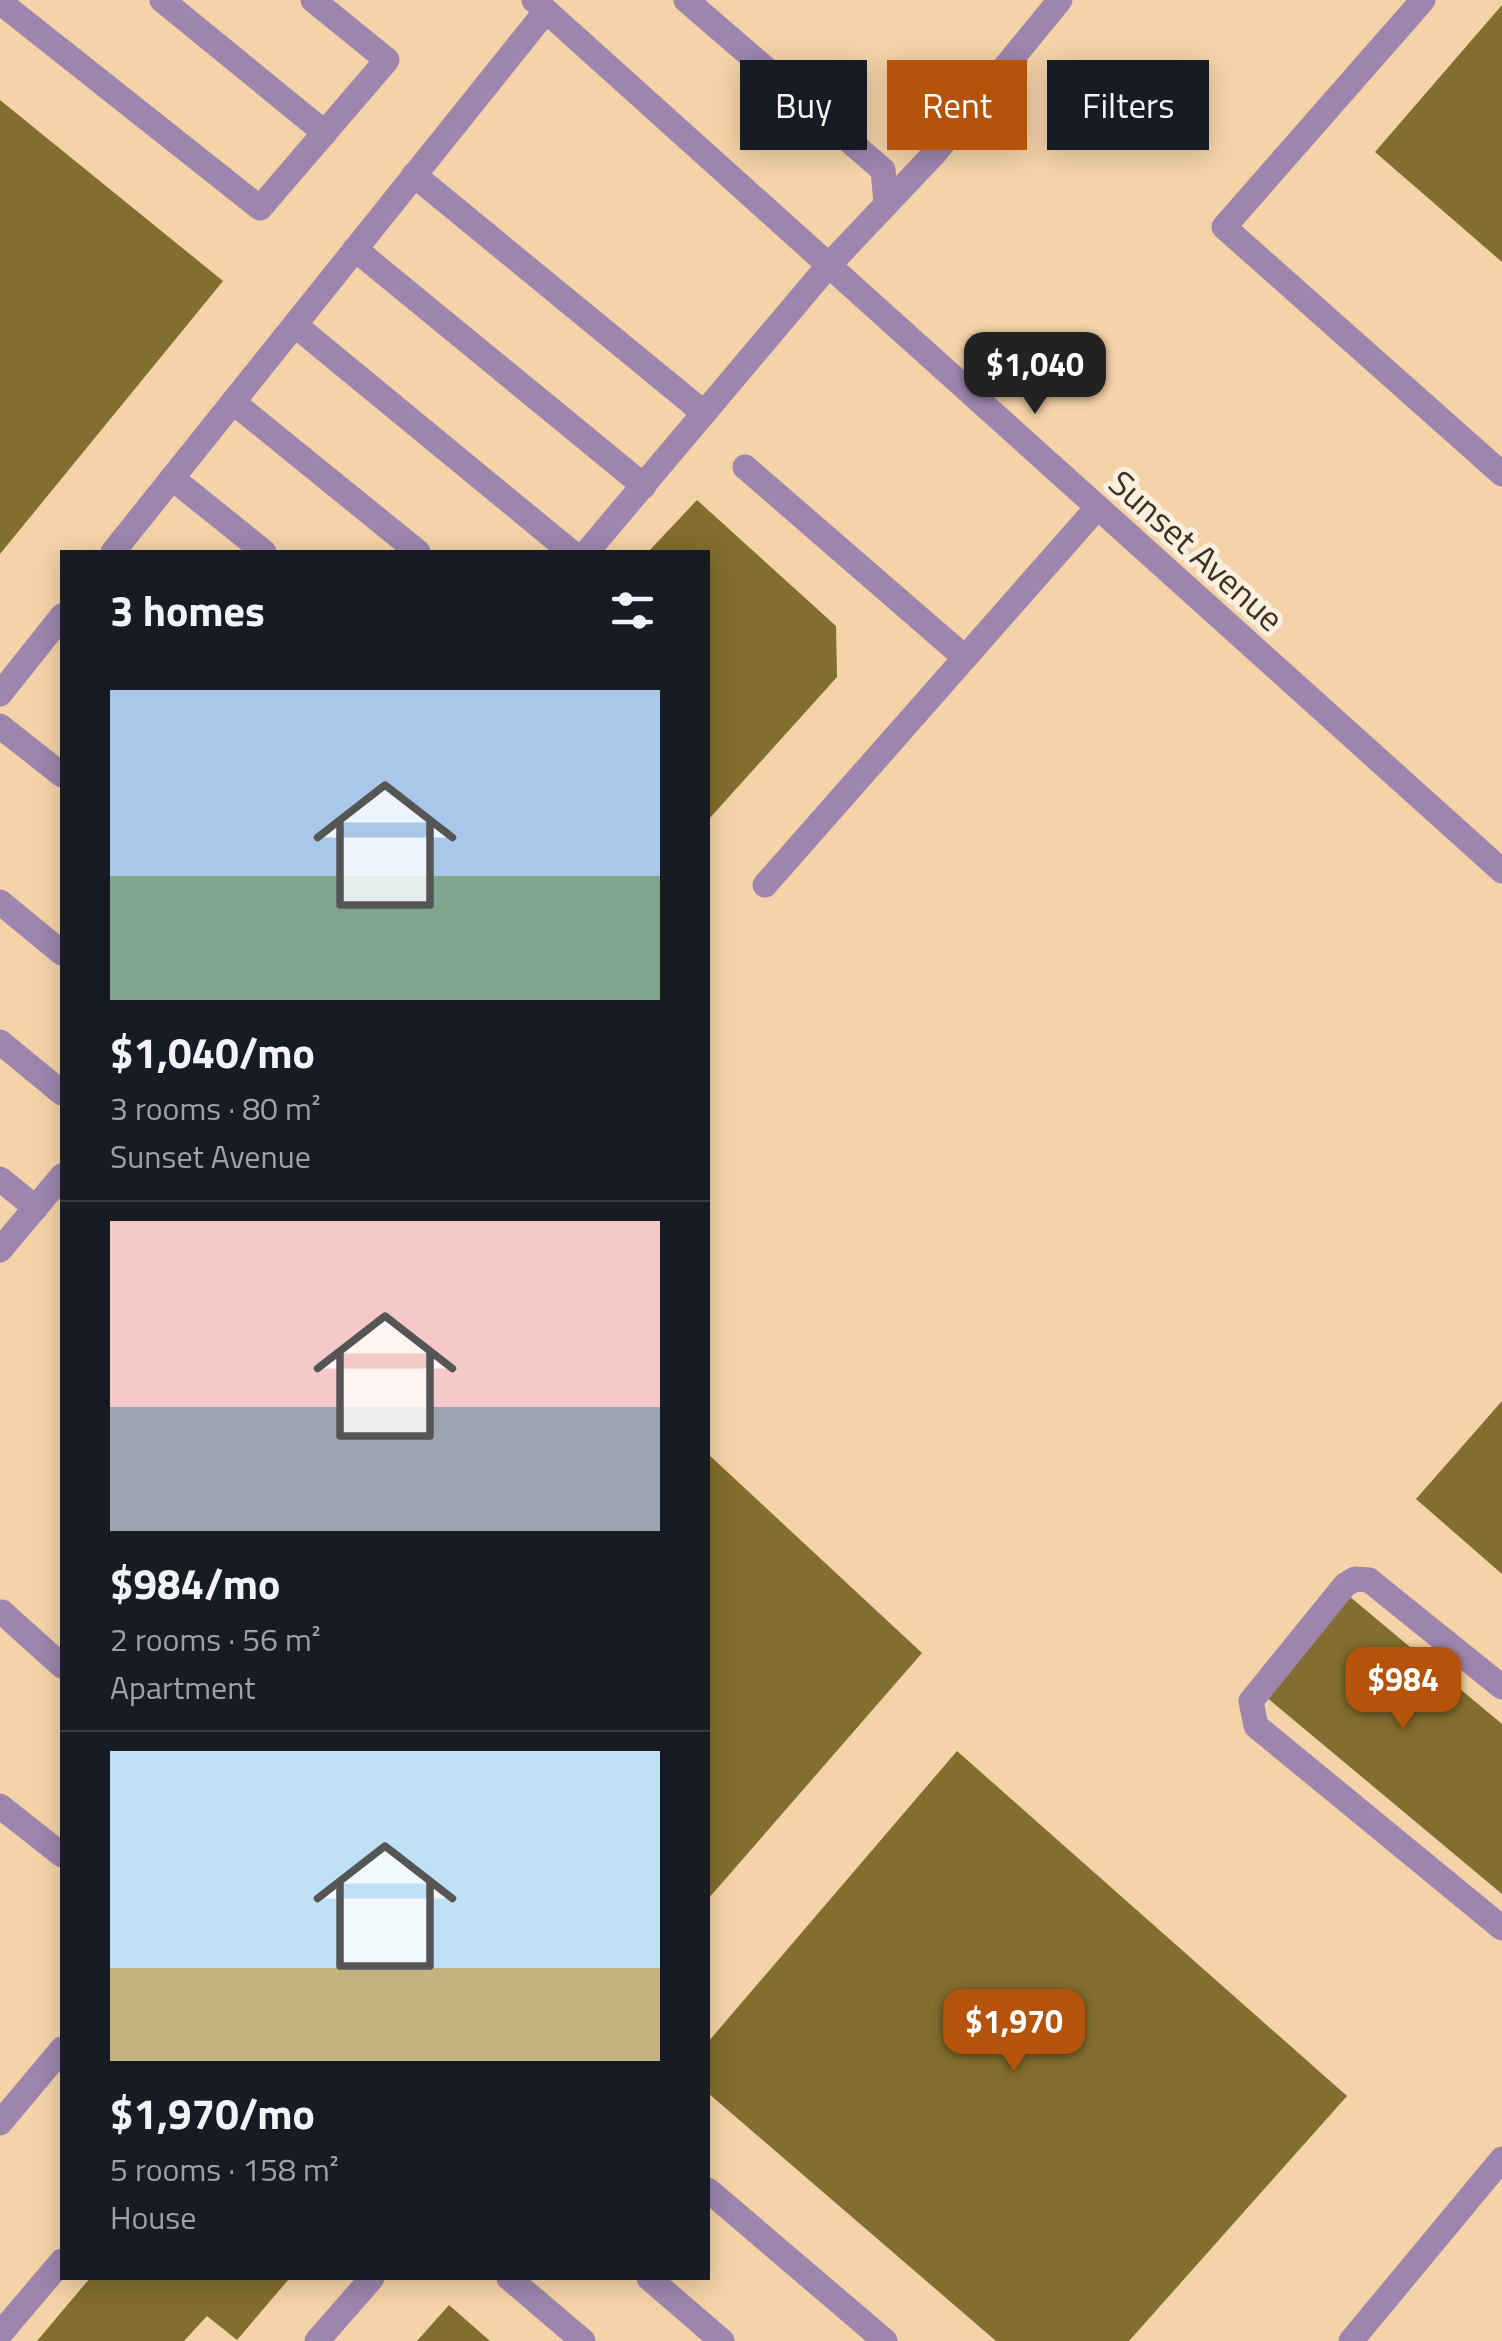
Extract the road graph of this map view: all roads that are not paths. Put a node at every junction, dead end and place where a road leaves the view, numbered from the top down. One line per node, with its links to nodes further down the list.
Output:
1 (162, 0): 8 (street)
2 (313, 0): 8 (street)
3 (686, 0): 10 (street)
4 (1060, 0): 10 (street)
5 (1423, 0): 17 (street)
6 (0, 2): 8 (street)
7 (540, 5): 9 (street); 12 (street, Sunset Avenue)
8 (324, 133)
9 (414, 176): 11 (street); 15 (street)
10 (886, 204): 12 (street)
11 (355, 249): 13 (street); 19 (street)
12 (828, 266): 15 (street); 20 (street, Sunset Avenue)
13 (295, 325): 14 (street); 24 (street)
14 (234, 402): 18 (street); 23 (street)
15 (704, 414): 19 (street)
16 (745, 467): 27 (street)
17 (1502, 474)
18 (172, 478): 21 (street); 22 (street)
19 (644, 486): 25 (street)
20 (1096, 509): 27 (street); 31 (street, Sunset Avenue)
21 (119, 550)
22 (262, 550)
23 (416, 550)
24 (569, 550)
25 (589, 550)
26 (60, 625): 28 (street)
27 (963, 656): 32 (street)
28 (0, 694)
29 (0, 726): 30 (street)
30 (60, 773)
31 (1502, 871)
32 (765, 885)
33 (0, 902): 34 (street)
34 (60, 951)
35 (0, 1042): 36 (street)
36 (60, 1092)
37 (60, 1178): 39 (street)
38 (0, 1179): 39 (street)
39 (36, 1208): 40 (street)
40 (0, 1250)
41 (2, 1612): 42 (street)
42 (60, 1664)
43 (1502, 1688): 46 (street)
44 (0, 1806): 45 (street)
45 (60, 1853)
46 (1502, 1928)
47 (60, 2051): 48 (street)
48 (0, 2122)
49 (1502, 2159): 60 (street)
50 (710, 2192): 59 (street)
51 (60, 2264): 55 (street)
52 (370, 2280): 57 (street)
53 (511, 2280): 58 (street)
54 (651, 2280): 56 (street)
55 (0, 2334)
56 (709, 2337)
57 (317, 2341)
58 (583, 2341)
59 (885, 2341)
60 (1352, 2341)

